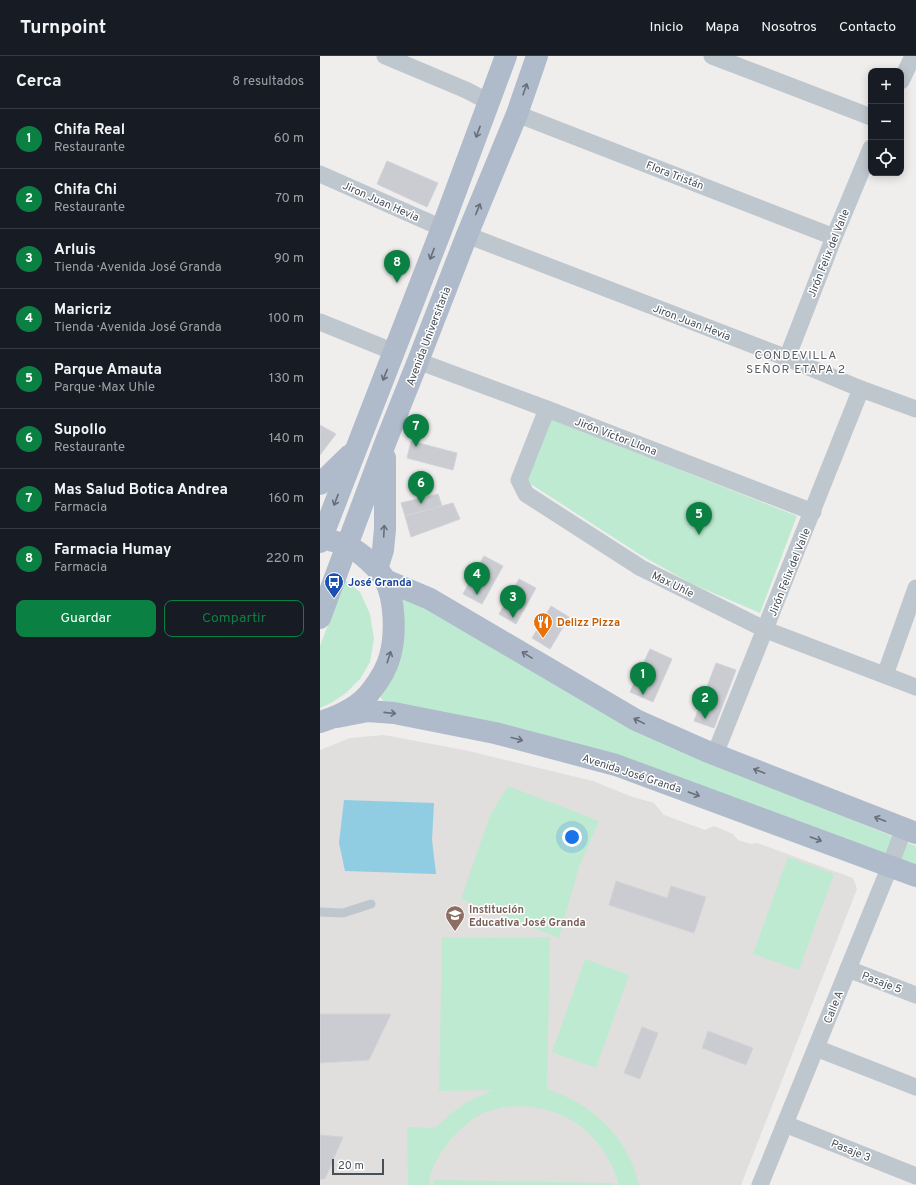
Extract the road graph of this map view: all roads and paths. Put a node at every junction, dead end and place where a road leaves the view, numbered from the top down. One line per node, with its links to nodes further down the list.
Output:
1 (385, 56): 7 (street)
2 (506, 56): 7 (main road)
3 (537, 56): 8 (main road, Avenida Universitaria, one-way to 3)
4 (712, 56): 9 (street)
5 (913, 56): 6 (street)
6 (904, 75)
7 (489, 102): 12 (main road, one-way to 12)
8 (517, 114): 13 (main road, Avenida Universitaria, one-way to 8); 14 (street, Flora Tristán)
9 (868, 116)
10 (868, 155): 14 (street, Jirón Felix del Valle)
11 (320, 174): 12 (street, Jiron Juan Hevia)
12 (442, 228): 16 (main road, one-way to 16)
13 (467, 235): 17 (street, Jiron Juan Hevia); 18 (main road, Avenida Universitaria)
14 (834, 237): 17 (street, Jirón Felix del Valle)
15 (320, 322): 16 (street)
16 (394, 352): 23 (main road, one-way to 23)
17 (787, 358): 19 (street, Jiron Juan Hevia)
18 (418, 361): 20 (street, Jirón Víctor Llona); 22 (main road, Avenida Universitaria)
19 (861, 389): 21 (street, Jiron Juan Hevia); 25 (street, Jirón Felix del Valle)
20 (546, 409): 25 (street, Jirón Víctor Llona); 31 (street, Max Uhle)
21 (916, 409)
22 (386, 441): 27 (main road, Avenida Universitaria); 28 (main road, one-way to 22)
23 (355, 450): 24 (main road); 26 (main road, one-way to 26)
24 (320, 484)
25 (812, 512): 31 (street, Jirón Felix del Valle)
26 (321, 539): 27 (main road)
27 (346, 545): 28 (main road); 30 (main road, Avenida Universitaria)
28 (381, 575): 34 (main road, one-way to 28); 35 (main road, one-way to 28)
29 (916, 588): 32 (street)
30 (320, 618)
31 (766, 630): 32 (street, Max Uhle); 35 (street, Jirón Felix del Valle)
32 (885, 675): 33 (street, Max Uhle)
33 (916, 687)
34 (329, 719): 37 (main road, Avenida José Granda, one-way to 37)
35 (715, 754): 36 (main road, one-way to 35)
36 (910, 831): 37 (street, Calle A)
37 (890, 866): 38 (main road, Avenida José Granda); 41 (street, Calle A)
38 (916, 876)
39 (371, 904): 40 (lane)
40 (320, 912)
41 (848, 969): 42 (street, Pasaje 5); 43 (street, Calle A)
42 (916, 995)
43 (816, 1048): 44 (street); 45 (street, Calle A)
44 (916, 1087)
45 (785, 1124): 46 (street, Pasaje 3); 47 (street, Calle A)
46 (916, 1176)
47 (760, 1185)

